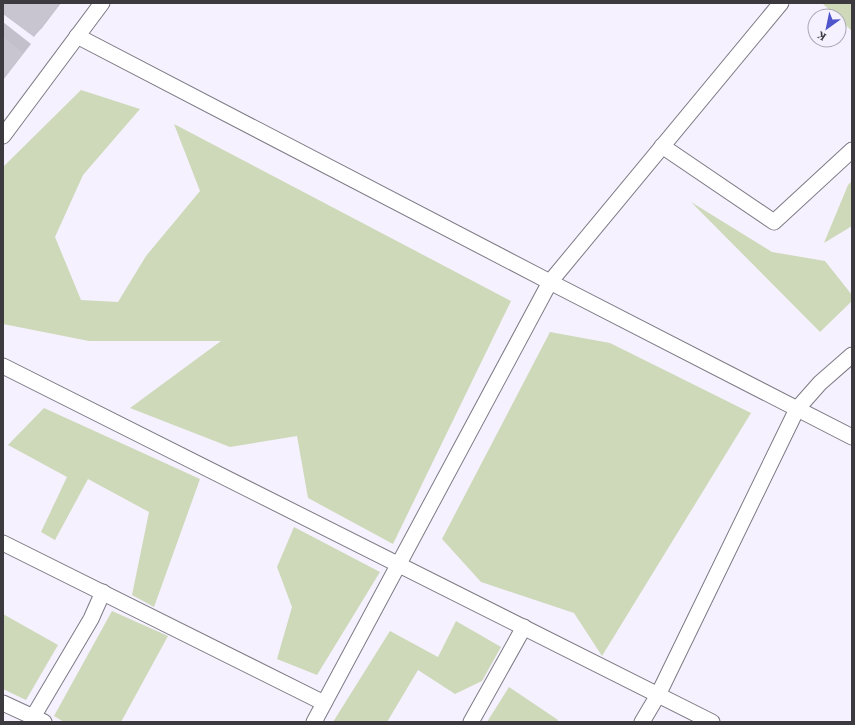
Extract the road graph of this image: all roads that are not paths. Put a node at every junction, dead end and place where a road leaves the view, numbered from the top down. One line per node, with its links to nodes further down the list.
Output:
1 (102, 3): 3 (street)
2 (781, 3): 5 (street)
3 (78, 36): 4 (street); 7 (street)
4 (3, 136)
5 (662, 146): 6 (street); 7 (street)
6 (852, 150)
7 (550, 282): 10 (street); 13 (street)
8 (852, 355): 10 (street)
9 (3, 366): 13 (street)
10 (798, 409): 11 (street); 16 (street)
11 (852, 437)
12 (3, 543): 14 (street)
13 (398, 564): 15 (street); 18 (street)
14 (103, 592): 18 (street); 19 (street)
15 (524, 627): 16 (street); 21 (street)
16 (658, 695): 22 (street); 23 (street)
17 (3, 703): 19 (street)
18 (324, 703): 20 (street)
19 (39, 719)
20 (314, 722)
21 (471, 722)
22 (642, 722)
23 (712, 722)

